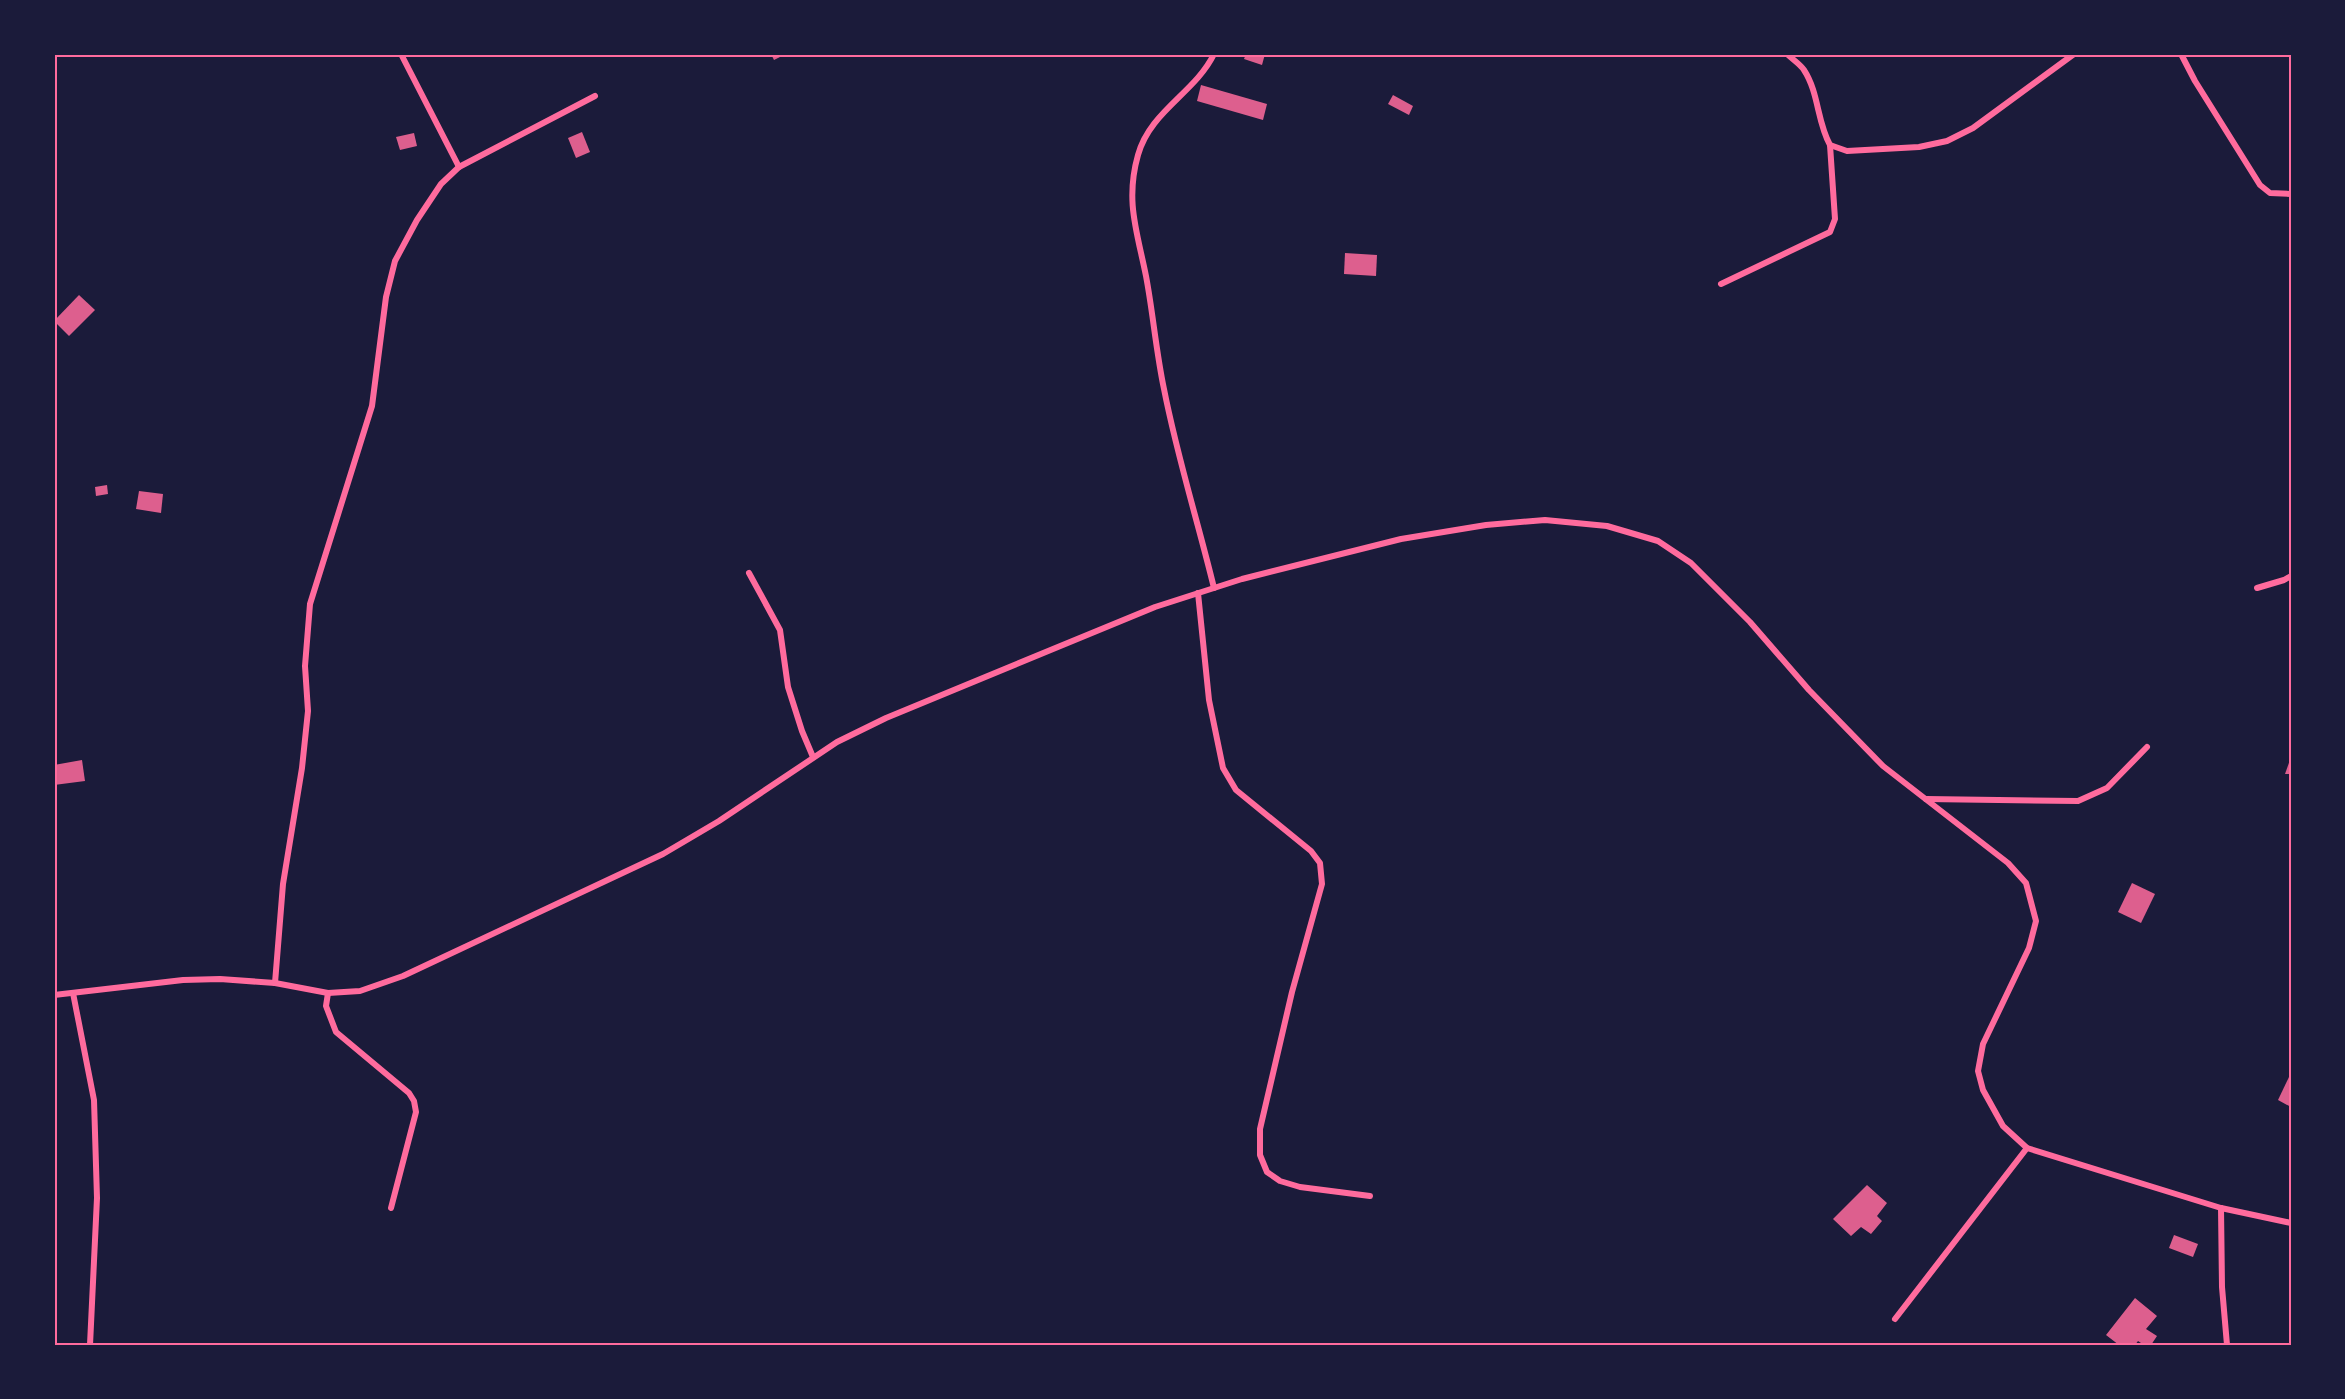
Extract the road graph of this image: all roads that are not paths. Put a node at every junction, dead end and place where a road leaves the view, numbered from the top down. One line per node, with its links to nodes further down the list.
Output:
1 (401, 54): 8 (street)
2 (1214, 54): 13 (street)
3 (1787, 54): 7 (street)
4 (2074, 54): 7 (street)
5 (2181, 54): 9 (street)
6 (596, 96): 8 (street)
7 (1830, 145): 10 (street)
8 (459, 167): 19 (street)
9 (2291, 194)
10 (1721, 284)
11 (749, 573): 17 (street)
12 (2291, 576): 14 (street)
13 (1215, 588): 15 (street); 18 (street)
14 (2257, 588)
15 (1198, 593): 17 (street); 24 (street)
16 (2147, 747): 18 (street)
17 (813, 758): 21 (street)
18 (1926, 799): 23 (street)
19 (275, 983): 20 (street); 21 (street)
20 (72, 993): 22 (street); 29 (street)
21 (328, 993): 25 (street)
22 (54, 995)
23 (2027, 1148): 26 (street); 28 (street)
24 (1370, 1196)
25 (390, 1208)
26 (2221, 1208): 27 (street); 30 (street)
27 (2291, 1223)
28 (1895, 1318)
29 (90, 1345)
30 (2227, 1345)

